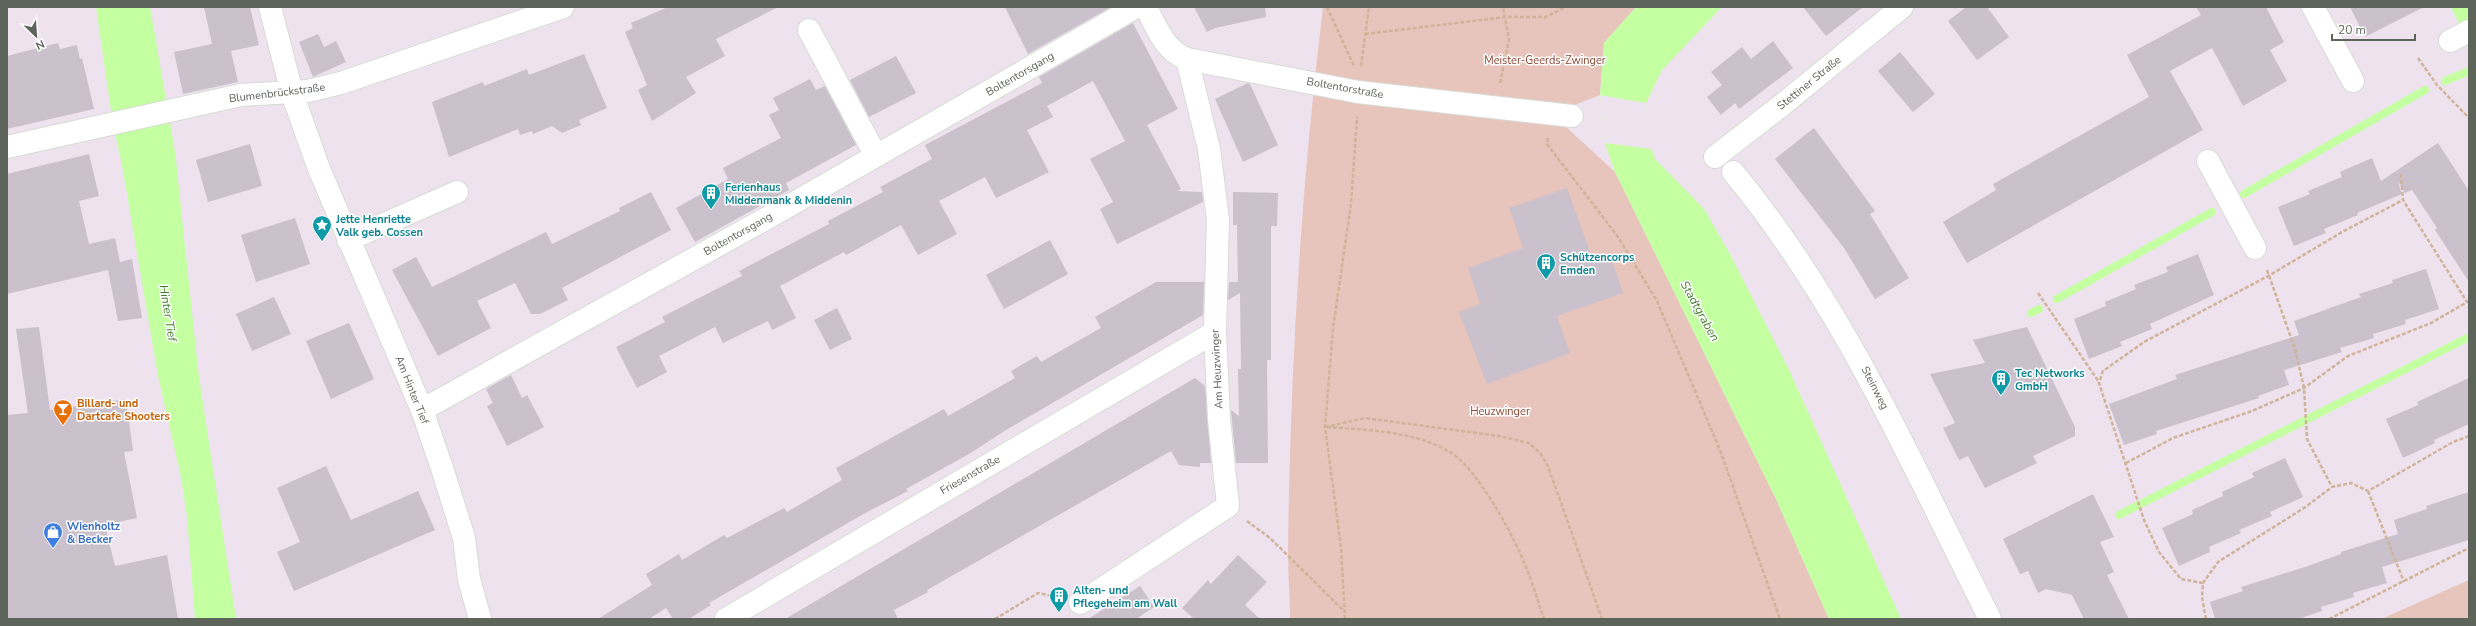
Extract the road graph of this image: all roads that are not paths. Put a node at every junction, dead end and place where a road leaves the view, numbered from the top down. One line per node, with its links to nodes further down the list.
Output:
1 (270, 7): 12 (street, Am Hinter Tief)
2 (563, 7): 12 (street, Blumenbrückstraße)
3 (1136, 7): 15 (street, Boltentorsgang)
4 (1146, 7): 10 (street, Boltentorstraße)
5 (1902, 7): 16 (street, Stettiner Straße)
6 (2313, 7): 11 (street)
7 (809, 30): 15 (street)
8 (2469, 31): 9 (street)
9 (2450, 41)
10 (1187, 59): 13 (street, Boltentorstraße); 22 (street, Am Heuzwinger)
11 (2353, 81)
12 (292, 93): 14 (street, Blumenbrückstraße); 20 (street, Am Hinter Tief)
13 (1562, 115)
14 (7, 148)
15 (876, 156): 23 (street, Boltentorsgang)
16 (1715, 157)
17 (2208, 161): 21 (street)
18 (1733, 172): 27 (street, Steinweg)
19 (457, 192): 20 (street)
20 (348, 240): 23 (street, Am Hinter Tief)
21 (2255, 248)
22 (1215, 332): 24 (street, Am Heuzwinger); 26 (street, Friesenstraße)
23 (422, 410): 25 (street, Am Hinter Tief)
24 (1080, 603)
25 (480, 619)
26 (726, 619)
27 (1990, 619)

